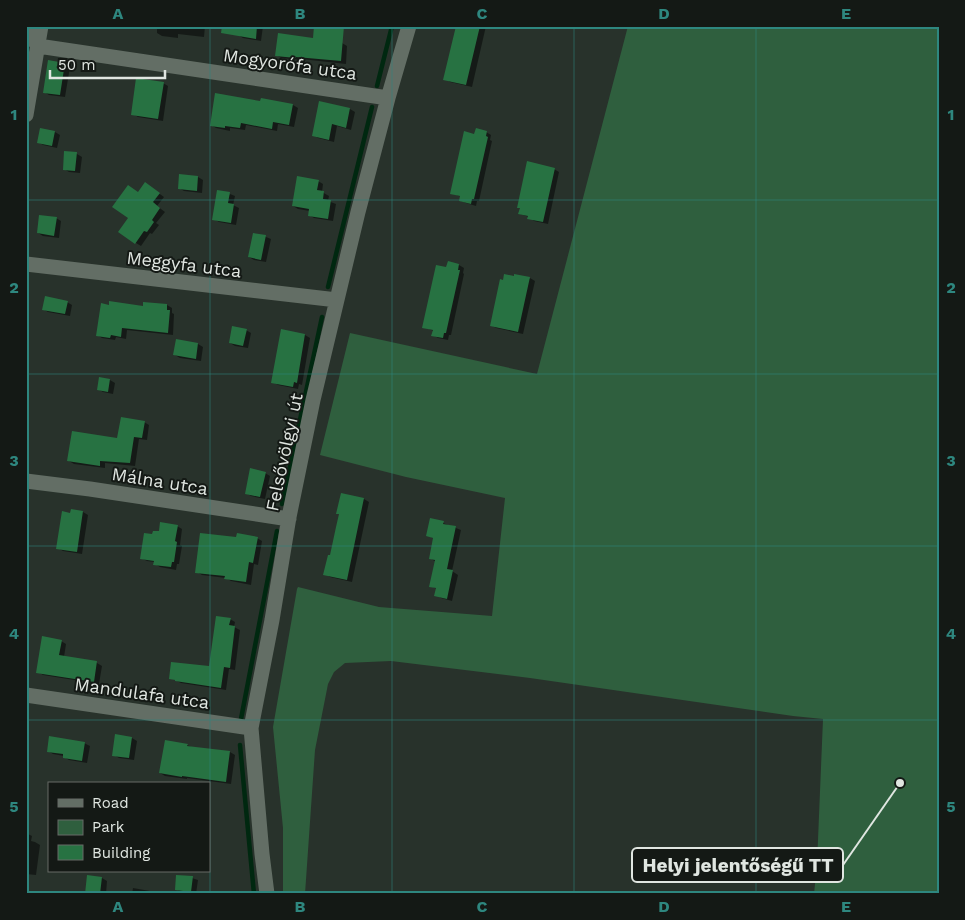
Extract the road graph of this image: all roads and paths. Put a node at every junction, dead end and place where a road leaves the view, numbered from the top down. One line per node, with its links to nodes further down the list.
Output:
1 (41, 26): 4 (street)
2 (409, 26): 5 (street, Felsővölgyi út)
3 (26, 29): 4 (street)
4 (38, 46): 5 (street, Mogyorófa utca); 6 (street)
5 (388, 98): 8 (street, Felsővölgyi út)
6 (26, 115)
7 (26, 264): 8 (street, Meggyfa utca)
8 (338, 300): 10 (street, Felsővölgyi út)
9 (26, 481): 10 (street, Málna utca)
10 (288, 519): 12 (street, Felsővölgyi út)
11 (26, 695): 12 (street, Mandulafa utca)
12 (251, 728): 13 (street, Felsővölgyi út)
13 (267, 894)

